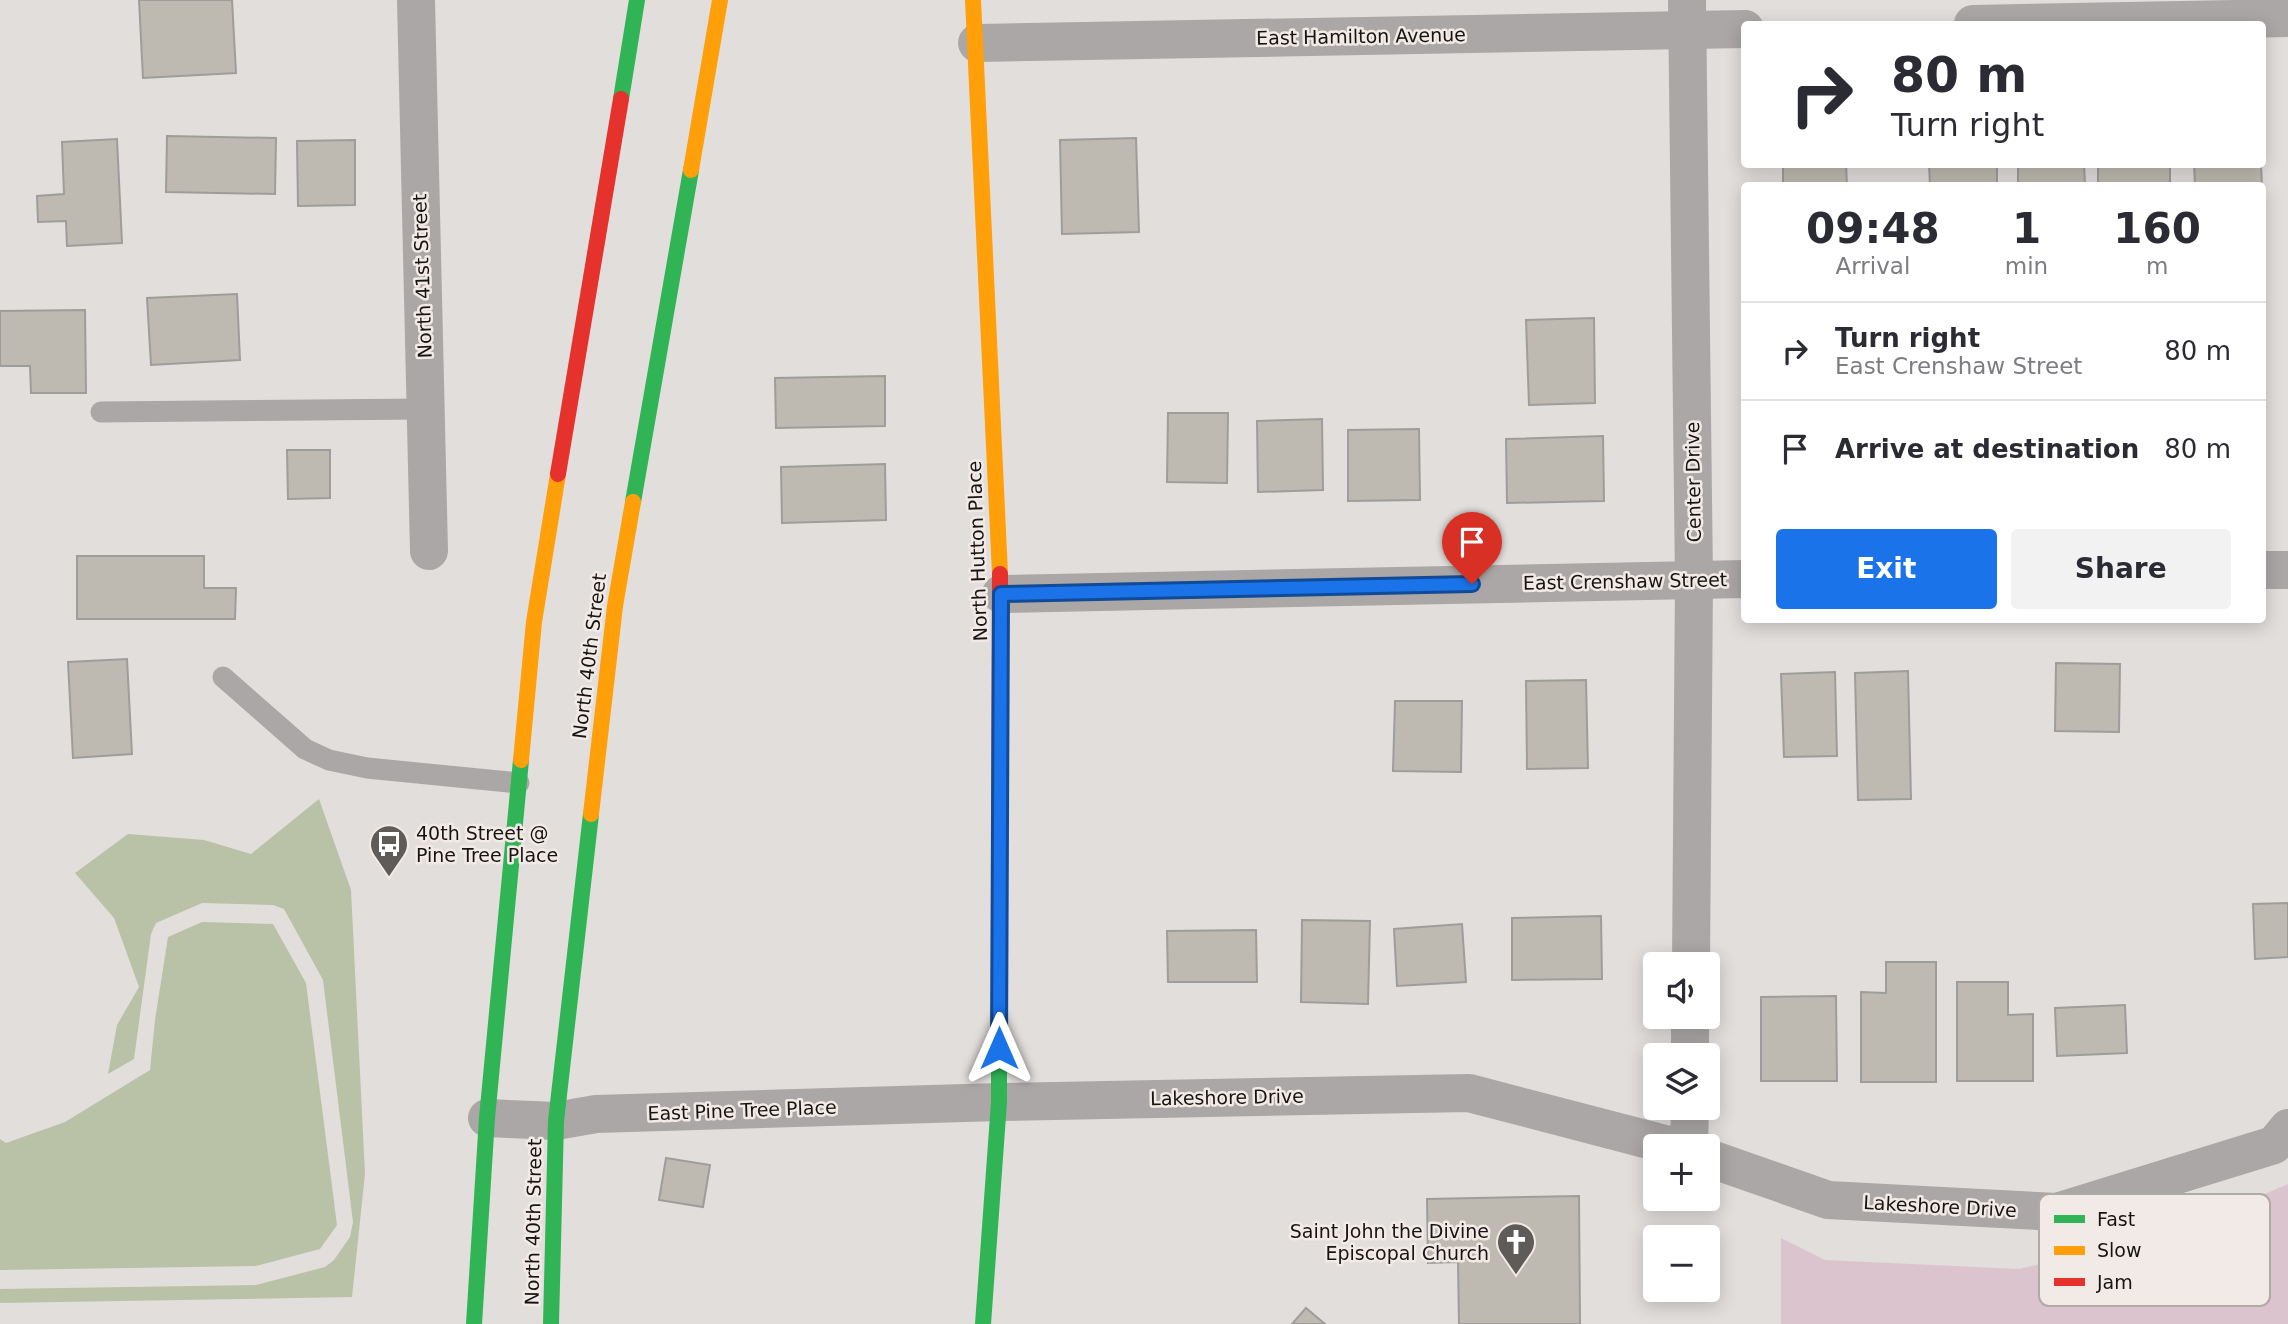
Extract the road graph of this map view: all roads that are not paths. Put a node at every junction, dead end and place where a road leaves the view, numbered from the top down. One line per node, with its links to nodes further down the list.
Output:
1 (416, 0): 10 (street, North 41st Street)
2 (637, 0): 19 (main road)
3 (720, 0): 23 (main road, North 40th Street)
4 (973, 0): 9 (main road, North Hutton Place)
5 (1687, 15): 8 (street, East Hamilton Avenue); 9 (street, East Hamilton Avenue); 16 (street, Center Drive)
6 (2288, 18): 7 (street)
7 (2130, 21)
8 (1741, 28)
9 (977, 43): 17 (main road, North Hutton Place)
10 (425, 410): 11 (lane); 12 (street, North 41st Street)
11 (101, 412)
12 (429, 551)
13 (2288, 569): 14 (street)
14 (2266, 570)
15 (1741, 579): 16 (street, East Crenshaw Street)
16 (1694, 580): 17 (street, East Crenshaw Street); 20 (street, Center Drive)
17 (1001, 594): 21 (main road, North Hutton Place)
18 (223, 677): 19 (lane)
19 (519, 783): 22 (main road)
20 (1691, 952)
21 (999, 1102): 23 (street, East Pine Tree Place); 25 (street, Lakeshore Drive); 31 (main road)
22 (487, 1118): 23 (street, East Pine Tree Place); 29 (main road)
23 (556, 1121): 30 (main road, North 40th Street)
24 (2288, 1128): 27 (street, Lakeshore Drive)
25 (1643, 1138)
26 (1720, 1161): 28 (street, Lakeshore Drive)
27 (2115, 1194)
28 (2039, 1211)
29 (474, 1324)
30 (551, 1324)
31 (983, 1324)

